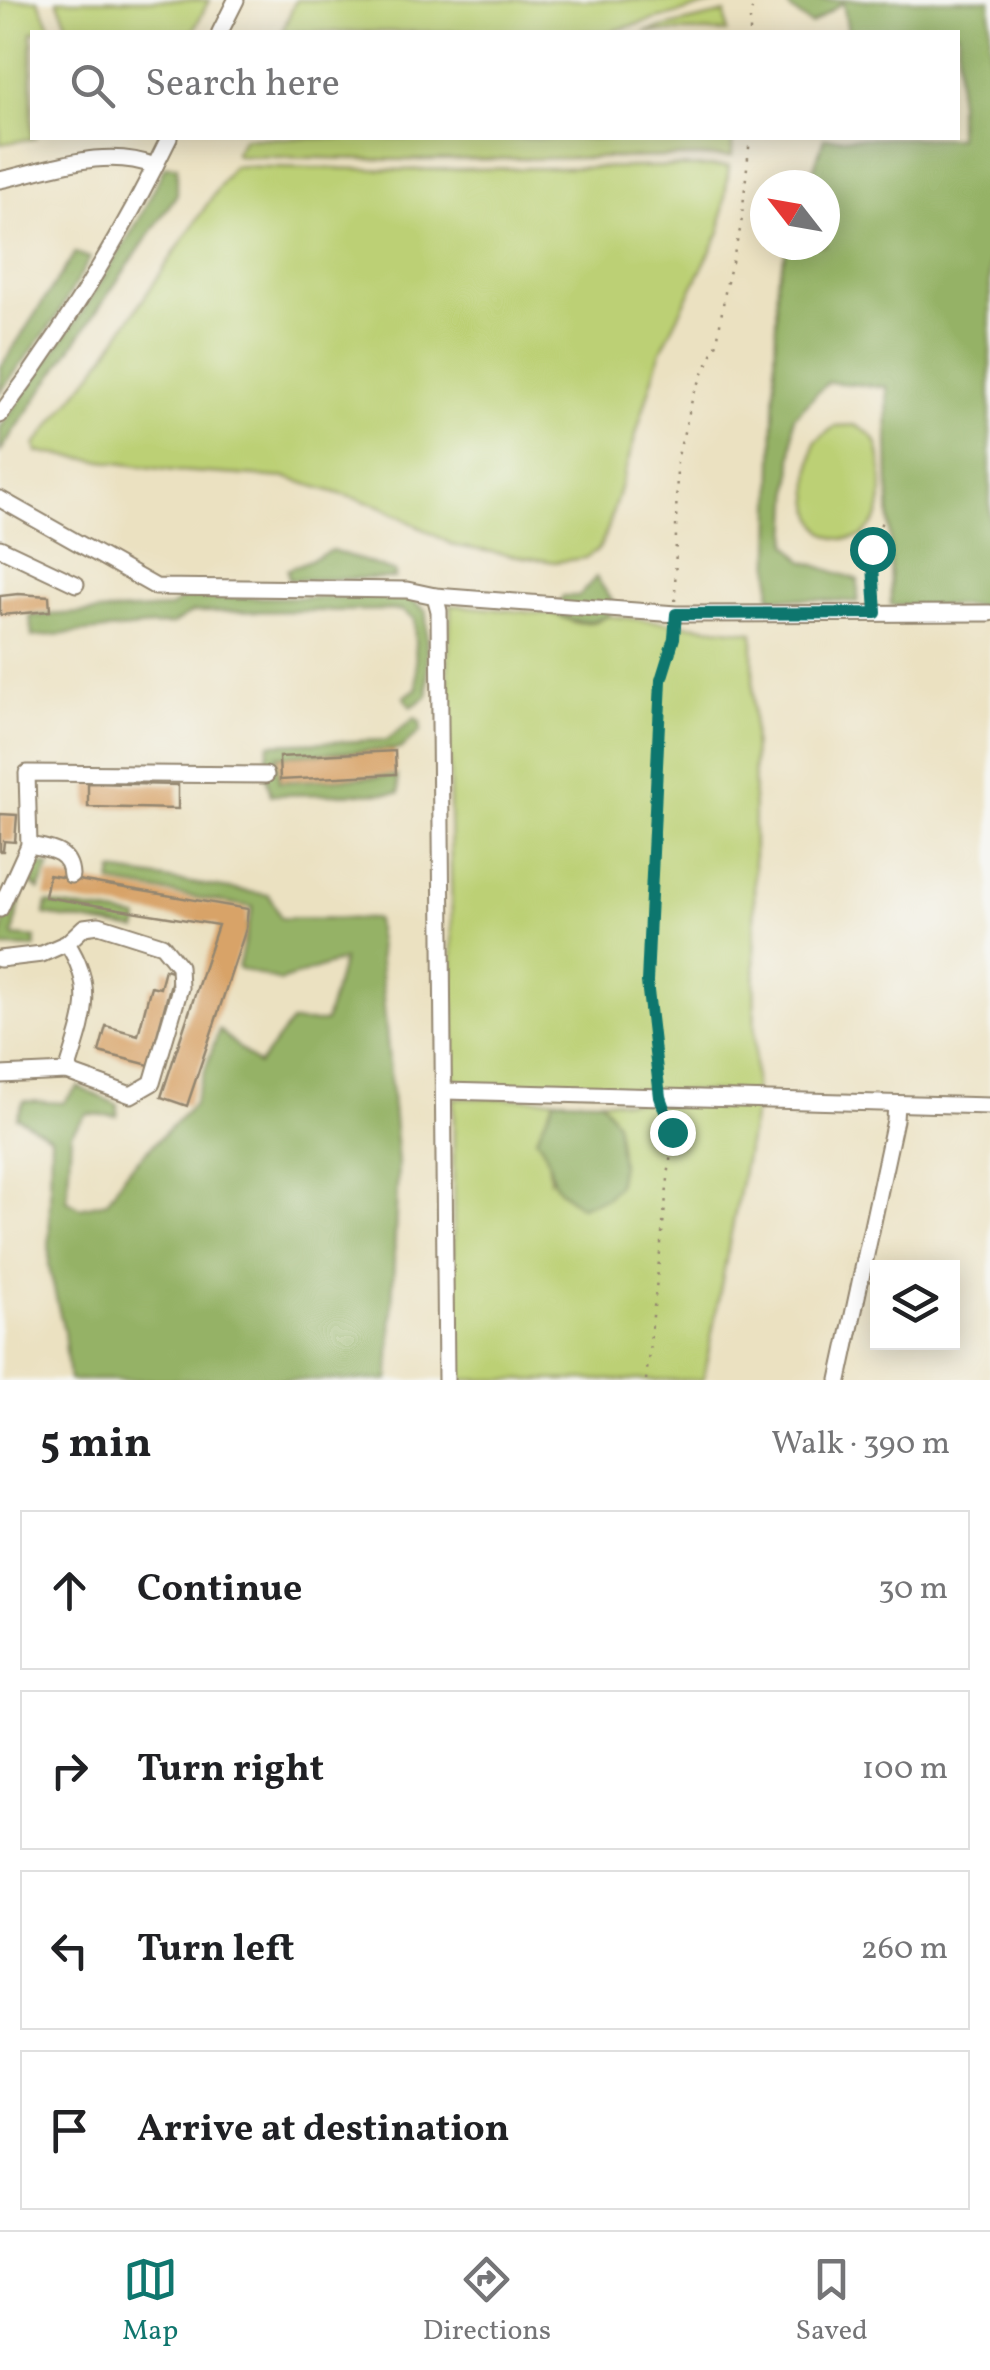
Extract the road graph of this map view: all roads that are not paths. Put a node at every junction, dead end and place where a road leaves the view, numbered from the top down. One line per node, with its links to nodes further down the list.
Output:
1 (236, 0): 2 (street)
2 (221, 30)
3 (168, 140): 4 (street)
4 (155, 166): 5 (street); 6 (street)
5 (0, 180)
6 (0, 415)
7 (0, 499): 10 (street)
8 (0, 548): 9 (street)
9 (76, 584)
10 (436, 596): 11 (street); 20 (street)
11 (990, 613)
12 (266, 775): 13 (street)
13 (29, 844): 14 (street); 15 (street)
14 (71, 874)
15 (0, 910)
16 (67, 943): 17 (street); 18 (street); 18 (street)
17 (0, 959)
18 (67, 1072): 19 (street)
19 (0, 1075)
20 (445, 1091): 21 (street); 23 (street)
21 (896, 1104): 22 (street); 24 (street)
22 (990, 1106)
23 (446, 1380)
24 (839, 1380)

